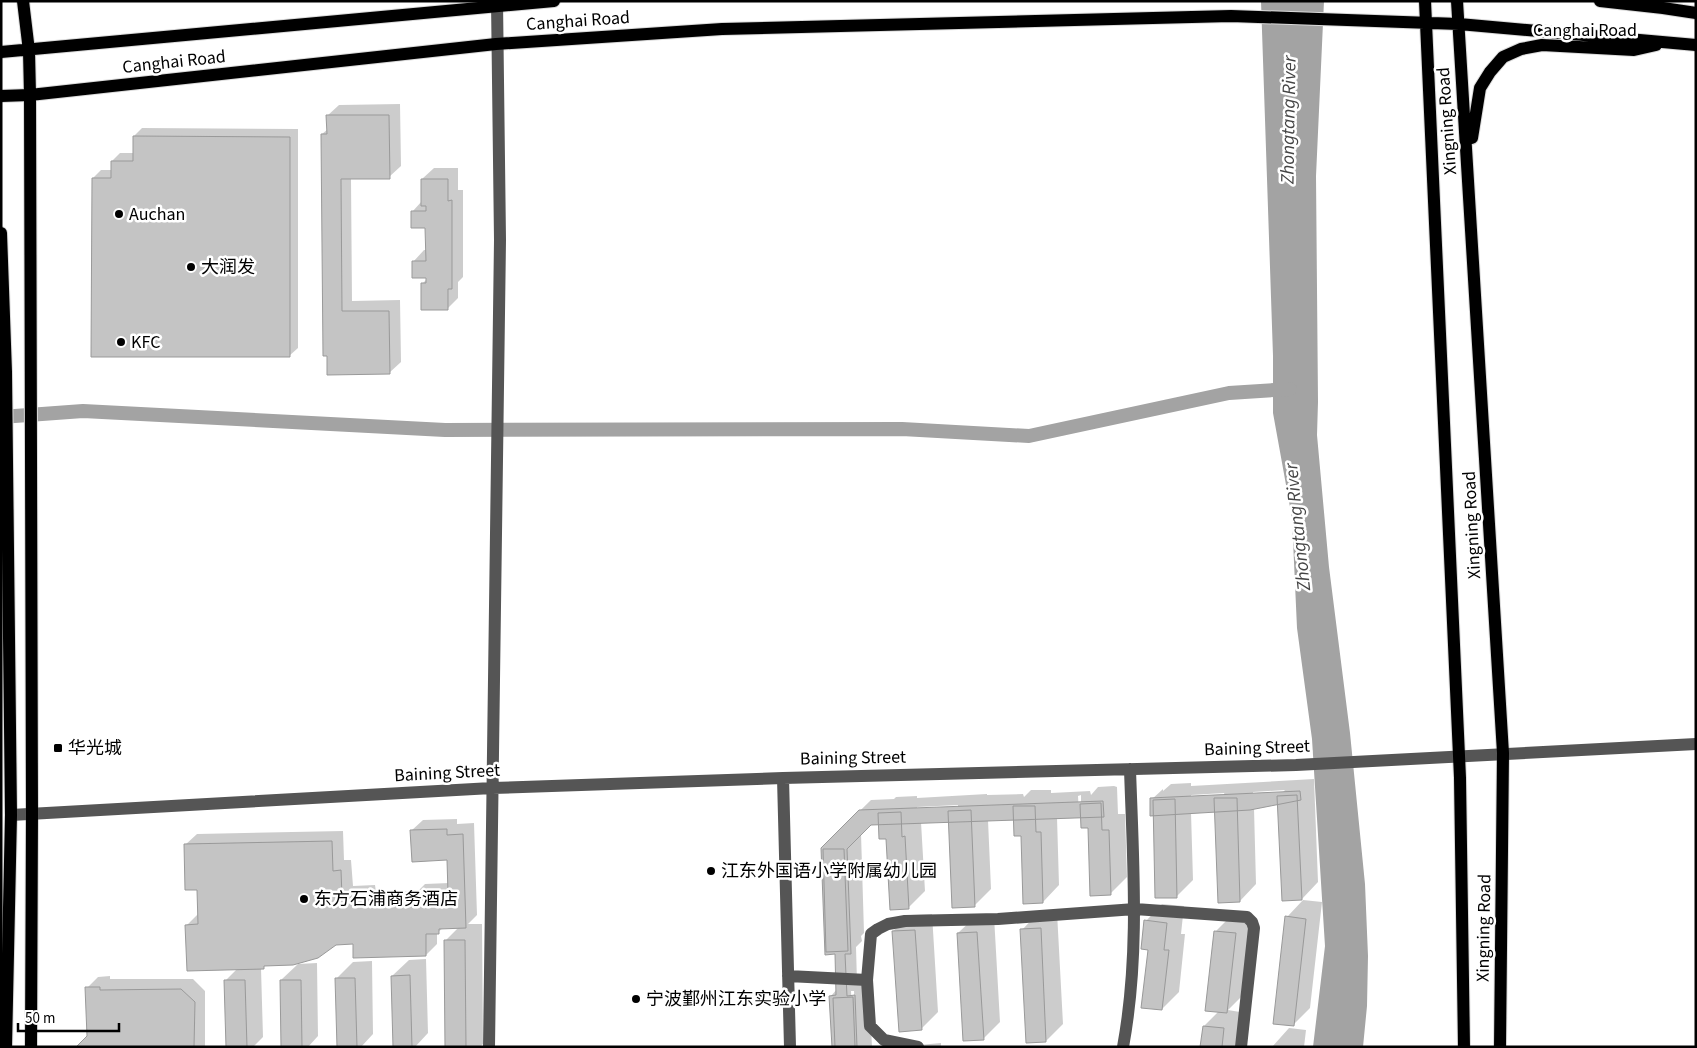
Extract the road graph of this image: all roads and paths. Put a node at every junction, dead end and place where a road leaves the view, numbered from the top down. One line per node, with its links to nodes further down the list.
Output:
1 (23, 1): 15 (main road)
2 (554, 1): 7 (main road, Canghai Road)
3 (1425, 1): 10 (main road, Xingning Road)
4 (1458, 1): 11 (main road, Xingning Road)
5 (1600, 1): 8 (main road, Canghai Road)
6 (1649, 1): 8 (main road, Canghai Road)
7 (497, 4): 13 (street); 15 (main road, Canghai Road)
8 (1669, 6): 9 (main road, Canghai Road)
9 (1696, 14)
10 (1426, 22): 11 (main road, Canghai Road); 13 (main road, Canghai Road); 24 (main road, Xingning Road)
11 (1459, 24): 12 (main road, Canghai Road); 19 (main road, Xingning Road)
12 (1668, 42): 14 (main road, Canghai Road); 19 (main road, Canghai Road)
13 (496, 44): 17 (main road, Canghai Road); 27 (street)
14 (1696, 44)
15 (29, 51): 16 (main road, Canghai Road); 17 (main road)
16 (1, 52)
17 (30, 95): 18 (main road, Canghai Road); 28 (main road)
18 (1, 96)
19 (1468, 168): 23 (main road, Xingning Road)
20 (1, 233): 21 (main road)
21 (5, 641): 29 (main road)
22 (1696, 744): 23 (street, Baining Street)
23 (1503, 753): 24 (street, Baining Street); 41 (main road, Xingning Road)
24 (1459, 755): 25 (street, Baining Street); 40 (main road, Xingning Road)
25 (1130, 769): 26 (street, Baining Street); 30 (street)
26 (783, 778): 27 (street, Baining Street); 31 (street)
27 (492, 788): 28 (street, Baining Street); 35 (street)
28 (32, 814): 29 (street, Baining Street); 34 (main road)
29 (11, 815): 33 (main road)
30 (1135, 909): 32 (street); 38 (street); 39 (street)
31 (788, 976): 32 (street); 36 (street)
32 (867, 980): 37 (street)
33 (6, 1047)
34 (31, 1047)
35 (489, 1047)
36 (790, 1047)
37 (918, 1047)
38 (1123, 1047)
39 (1241, 1047)
40 (1464, 1047)
41 (1500, 1047)

